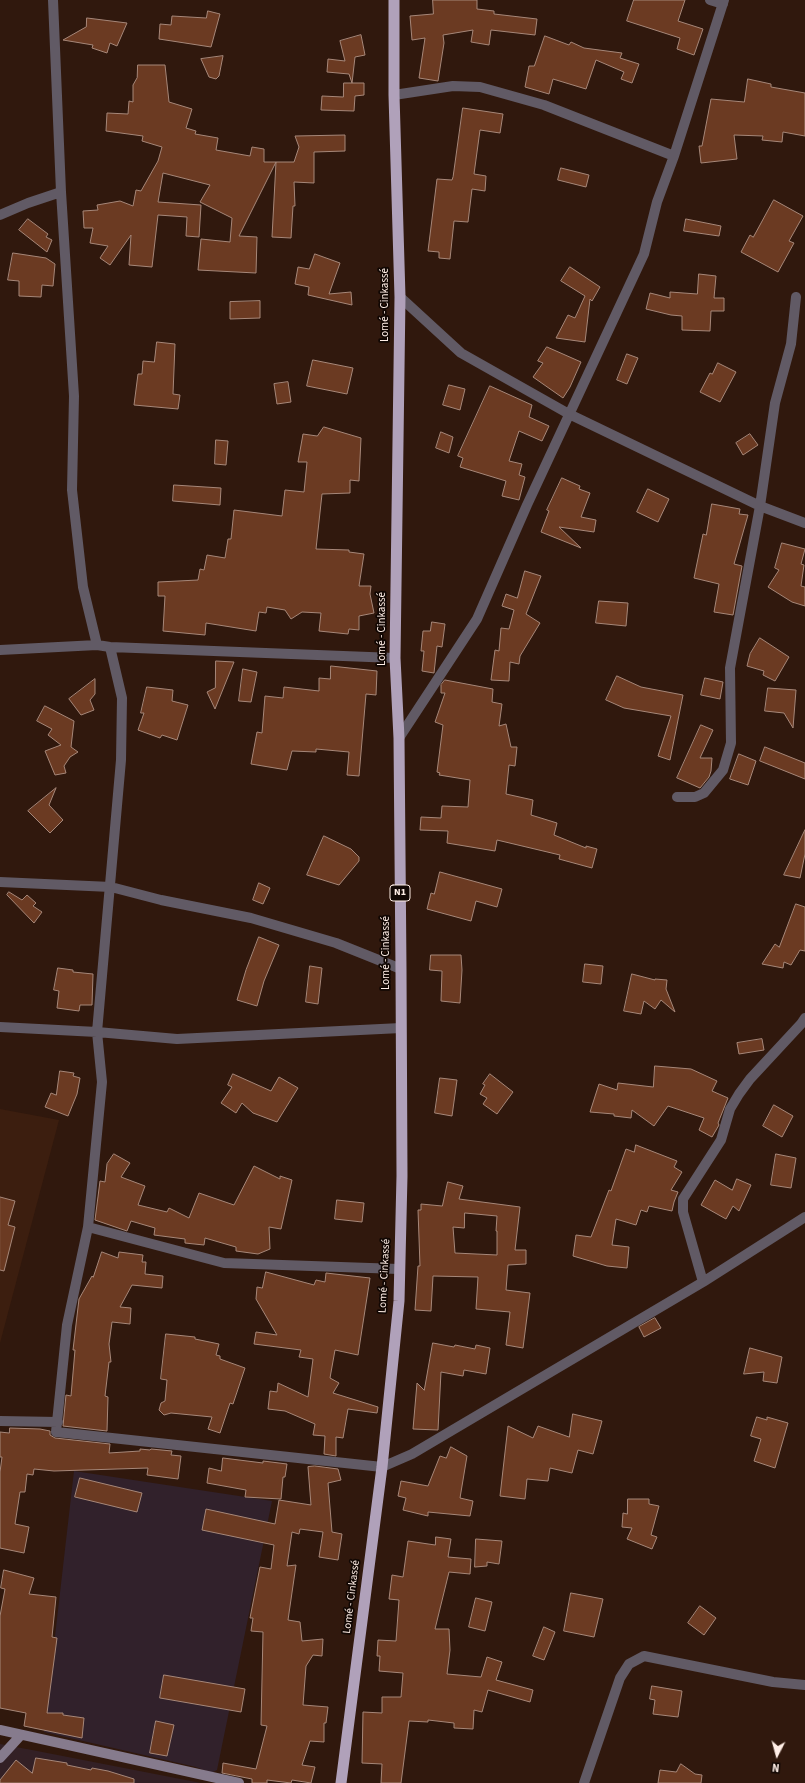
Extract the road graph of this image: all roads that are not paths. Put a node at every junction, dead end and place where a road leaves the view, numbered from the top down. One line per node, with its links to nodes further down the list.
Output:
1 (53, 0): 7 (street)
2 (394, 0): 5 (highway, Lomé - Cinkassé / N1)
3 (710, 0): 4 (street)
4 (724, 2): 6 (street)
5 (394, 95): 6 (street); 9 (highway, Lomé - Cinkassé / N1)
6 (674, 156): 11 (street)
7 (61, 192): 8 (street); 14 (street)
8 (0, 215)
9 (400, 297): 11 (street); 17 (highway, Lomé - Cinkassé / N1)
10 (796, 297): 12 (street)
11 (569, 414): 12 (street); 18 (street)
12 (760, 506): 13 (street); 19 (street)
13 (805, 523)
14 (97, 645): 15 (street); 16 (street)
15 (110, 647): 17 (street); 21 (street)
16 (0, 650)
17 (395, 658): 18 (highway, Lomé - Cinkassé / N1)
18 (398, 738): 22 (highway, Lomé - Cinkassé / N1)
19 (677, 797)
20 (0, 882): 21 (street)
21 (110, 887): 22 (street); 26 (street)
22 (401, 969): 25 (highway, Lomé - Cinkassé / N1)
23 (805, 1018): 30 (street)
24 (0, 1027): 26 (street)
25 (400, 1028): 26 (street); 29 (highway, Lomé - Cinkassé / N1)
26 (97, 1032): 28 (street)
27 (805, 1217): 30 (street)
28 (88, 1227): 29 (street); 32 (street)
29 (399, 1269): 33 (highway, Lomé - Cinkassé / N1)
30 (703, 1282): 33 (street)
31 (0, 1421): 32 (street)
32 (58, 1422): 33 (street)
33 (382, 1466): 39 (highway, Lomé - Cinkassé / N1)
34 (805, 1685): 40 (street)
35 (0, 1730): 36 (main road)
36 (21, 1735): 37 (main road); 38 (main road)
37 (0, 1758)
38 (239, 1783)
39 (341, 1783)
40 (584, 1783)

